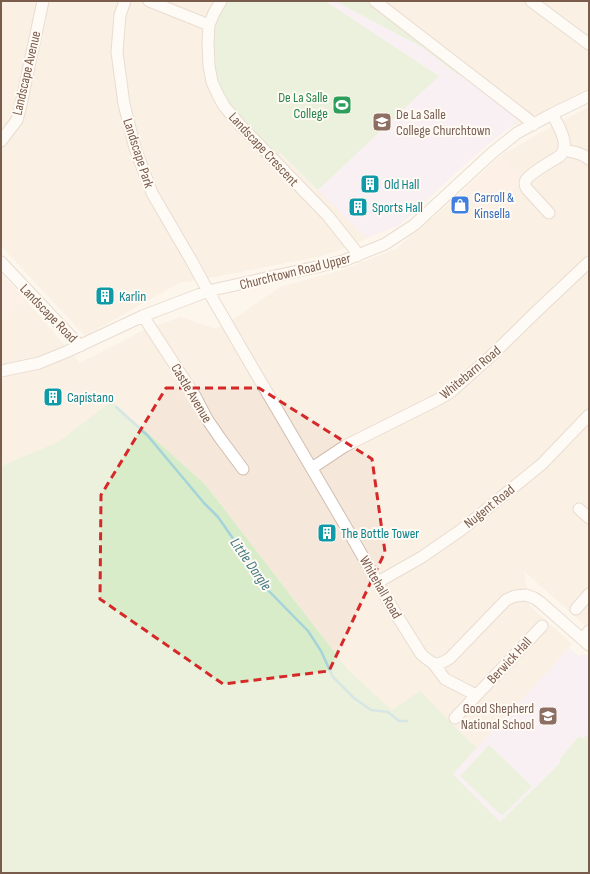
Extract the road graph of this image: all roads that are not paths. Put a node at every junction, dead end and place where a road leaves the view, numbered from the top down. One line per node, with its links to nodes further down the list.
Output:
1 (43, 1): 12 (street, Landscape Avenue)
2 (125, 1): 19 (street, Landscape Park)
3 (149, 1): 7 (street)
4 (221, 1): 7 (street, Landscape Crescent)
5 (375, 1): 11 (street)
6 (531, 1): 8 (street)
7 (209, 25): 16 (street, Landscape Crescent)
8 (589, 44)
9 (589, 96): 10 (street, Churchtown Road Upper)
10 (552, 114): 11 (street, Churchtown Road Upper); 13 (street)
11 (533, 125): 16 (street, Churchtown Road Upper)
12 (1, 141)
13 (564, 150): 14 (street); 15 (street)
14 (589, 159)
15 (546, 205)
16 (357, 256): 19 (street, Churchtown Road Upper)
17 (1, 262): 21 (street, Landscape Road)
18 (589, 262): 24 (street, Whitebarn Road)
19 (208, 292): 20 (street, Churchtown Road Upper); 24 (street, Whitehall Road)
20 (143, 316): 21 (street, Churchtown Road Upper); 25 (street, Castle Avenue)
21 (80, 346): 22 (street, Churchtown Road Upper)
22 (1, 371)
23 (589, 416): 28 (street, Nugent Road)
24 (312, 468): 28 (street, Whitehall Road)
25 (243, 469)
26 (579, 509): 27 (street)
27 (589, 518)
28 (378, 582): 33 (street, Whitehall Road)
29 (587, 600): 30 (street)
30 (576, 609)
31 (542, 626): 34 (street, Berwick Hall)
32 (587, 639): 33 (street)
33 (433, 663): 34 (street, Berwick Hall)
34 (476, 695): 35 (street, Berwick Hall)
35 (455, 718)

